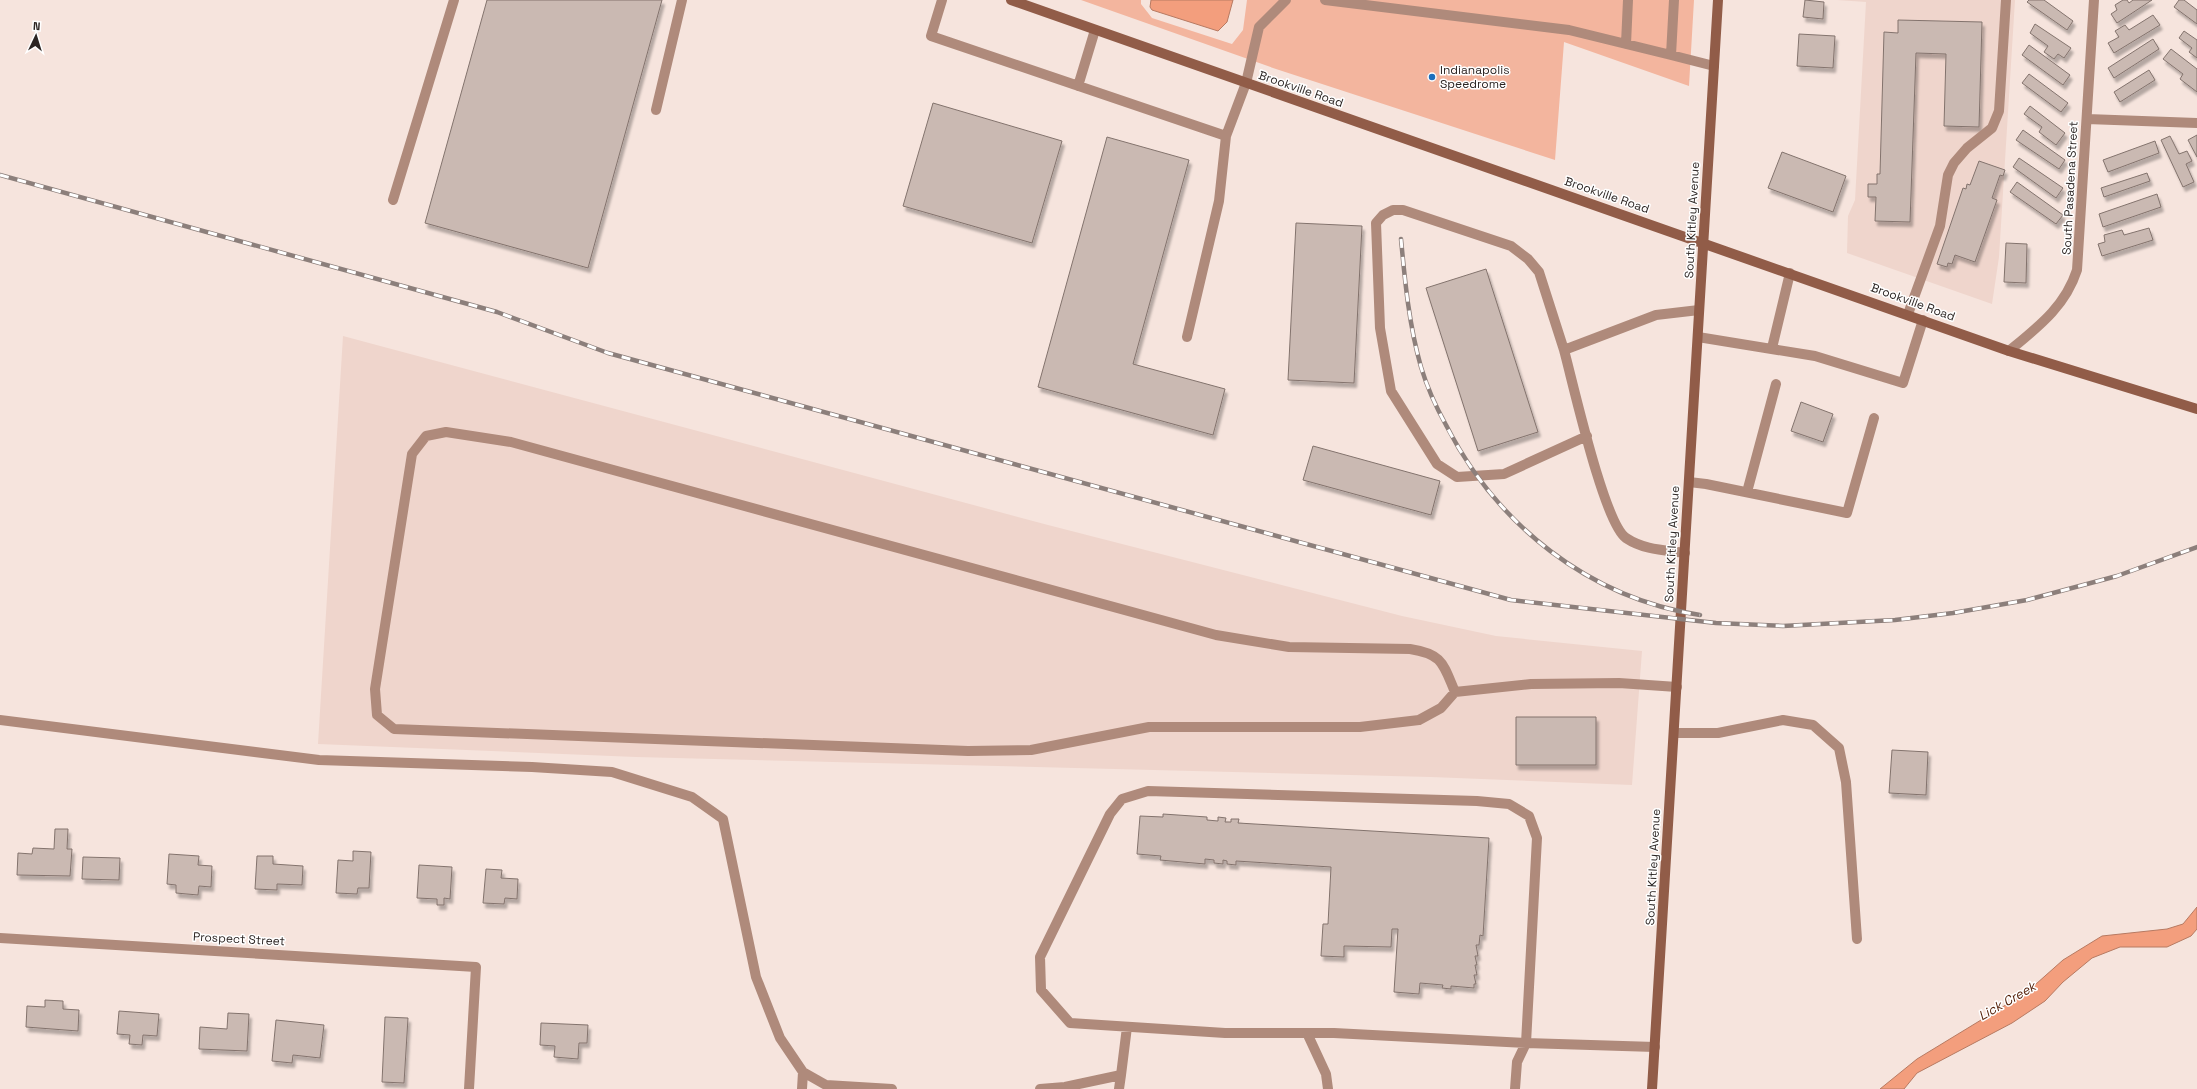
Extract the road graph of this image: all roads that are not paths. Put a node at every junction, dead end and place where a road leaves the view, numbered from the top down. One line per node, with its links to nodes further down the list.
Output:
1 (454, 0): 22 (street)
2 (682, 0): 18 (street)
3 (942, 0): 17 (street)
4 (1010, 0): 12 (main road, Brookville Road)
5 (1286, 0): 16 (street)
6 (1325, 0): 13 (street)
7 (1628, 0): 13 (street)
8 (1674, 0): 14 (street)
9 (1718, 0): 15 (main road, South Kitley Avenue)
10 (2006, 0): 26 (street)
11 (2094, 0): 19 (street, South Pasadena Street)
12 (1095, 30): 16 (main road, Brookville Road); 17 (street)
13 (1626, 44): 14 (street)
14 (1671, 55): 15 (street)
15 (1714, 66): 23 (main road, South Kitley Avenue)
16 (1246, 83): 21 (street); 23 (main road, Brookville Road)
17 (1078, 86): 21 (street)
18 (656, 110)
19 (2087, 119): 20 (street); 32 (street, South Pasadena Street)
20 (2197, 123)
21 (1226, 136): 28 (street)
22 (393, 200)
23 (1703, 243): 24 (main road, Brookville Road); 25 (main road, South Kitley Avenue)
24 (1790, 273): 26 (main road, Brookville Road); 30 (street)
25 (1699, 310): 29 (main road, South Kitley Avenue); 31 (street)
26 (1908, 314): 27 (main road, Brookville Road)
27 (1923, 320): 30 (street); 32 (main road, Brookville Road)
28 (1187, 337)
29 (1698, 337): 30 (street); 37 (main road, South Kitley Avenue)
30 (1772, 348)
31 (1564, 350): 36 (street); 36 (street)
32 (2009, 351): 34 (main road, Brookville Road)
33 (1776, 384): 38 (street)
34 (2197, 409)
35 (1874, 418): 38 (street)
36 (1587, 436): 39 (street)
37 (1689, 482): 38 (street); 39 (main road, South Kitley Avenue)
38 (1747, 492)
39 (1685, 553): 40 (main road, South Kitley Avenue)
40 (1677, 687): 41 (street); 43 (main road, South Kitley Avenue)
41 (1456, 692): 41 (street)
42 (0, 720): 50 (street)
43 (1674, 733): 45 (street); 49 (main road, South Kitley Avenue)
44 (0, 938): 52 (street, Prospect Street)
45 (1857, 939)
46 (1127, 1027): 47 (street); 48 (street); 51 (street)
47 (1307, 1033): 48 (street); 57 (street)
48 (1526, 1043): 49 (street); 58 (street)
49 (1655, 1047): 59 (main road, South Kitley Avenue)
50 (803, 1072): 53 (street); 54 (street)
51 (1121, 1075): 55 (street); 56 (street)
52 (469, 1089)
53 (802, 1089)
54 (892, 1089)
55 (1040, 1089)
56 (1119, 1089)
57 (1328, 1089)
58 (1515, 1089)
59 (1652, 1089)

